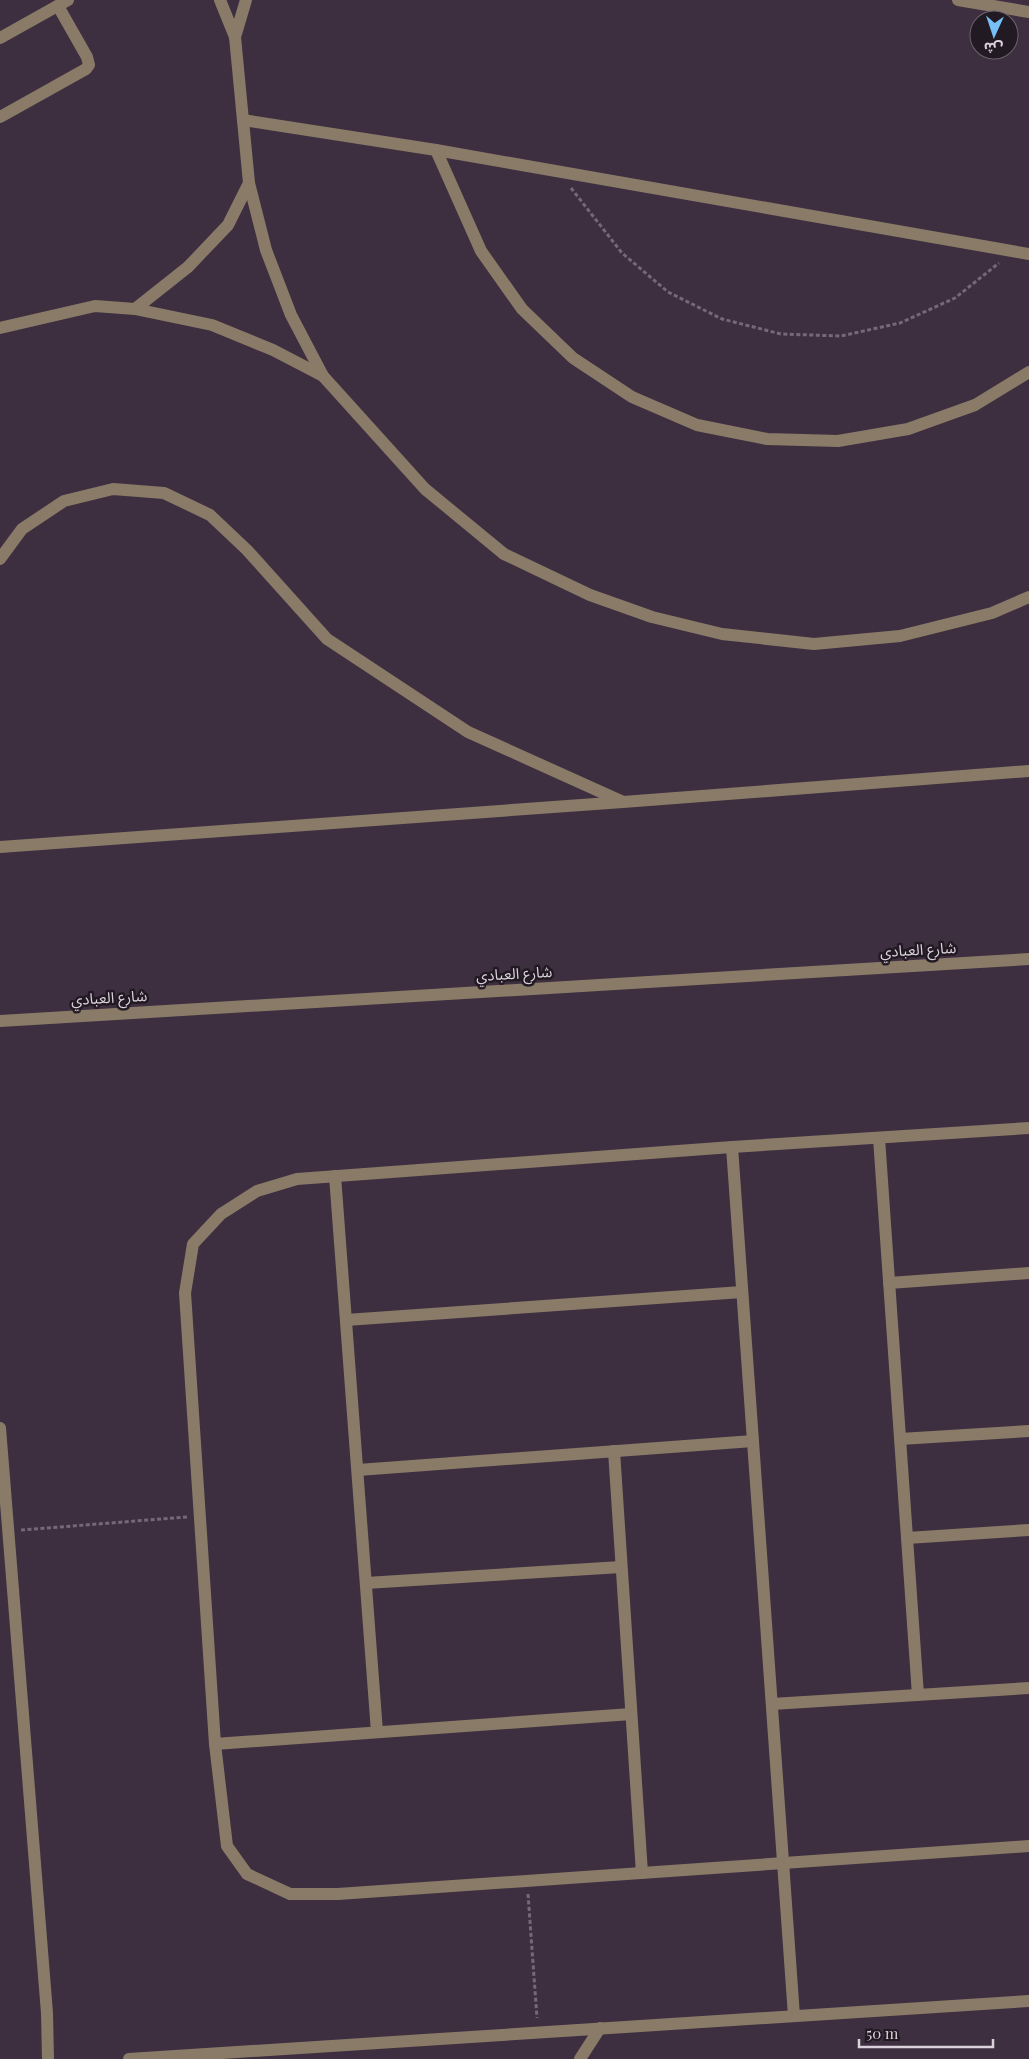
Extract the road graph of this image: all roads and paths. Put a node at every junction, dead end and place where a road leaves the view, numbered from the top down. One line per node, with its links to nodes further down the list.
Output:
1 (220, 0): 6 (street)
2 (246, 0): 6 (street)
3 (958, 0): 5 (street)
4 (63, 3): 7 (street); 8 (street)
5 (1029, 12)
6 (235, 37): 9 (street)
7 (0, 38)
8 (0, 117)
9 (243, 120): 10 (street); 12 (street)
10 (436, 150): 11 (street); 17 (street)
11 (559, 172): 13 (street); 13 (path)
12 (250, 183): 15 (street); 18 (street)
13 (1014, 251): 14 (street)
14 (1029, 254)
15 (136, 309): 16 (street); 18 (street)
16 (0, 328)
17 (1029, 372)
18 (323, 376): 20 (street)
19 (0, 559): 22 (street)
20 (1029, 597)
21 (1029, 771): 22 (street)
22 (624, 802): 23 (street)
23 (0, 846)
24 (1029, 959): 25 (street, شارع العبادي)
25 (0, 1021)
26 (1029, 1128): 27 (street)
27 (879, 1138): 28 (street); 31 (street)
28 (732, 1147): 29 (street); 32 (street)
29 (335, 1176): 33 (street); 40 (street)
30 (1029, 1273): 31 (street)
31 (889, 1282): 36 (street)
32 (742, 1292): 33 (street); 37 (street)
33 (346, 1320): 39 (street)
34 (0, 1428): 41 (street)
35 (1029, 1431): 36 (street)
36 (900, 1439): 43 (street)
37 (753, 1441): 38 (street); 48 (street)
38 (614, 1451): 39 (street); 44 (street)
39 (358, 1470): 45 (street)
40 (200, 1516): 41 (path); 51 (street)
41 (8, 1530): 60 (street)
42 (1029, 1530): 43 (street)
43 (907, 1538): 47 (street)
44 (621, 1566): 45 (street); 49 (street)
45 (366, 1583): 50 (street)
46 (1029, 1688): 47 (street)
47 (918, 1695): 48 (street)
48 (772, 1704): 53 (street)
49 (631, 1714): 50 (street); 54 (street)
50 (378, 1732): 51 (street)
51 (215, 1744): 55 (street)
52 (1029, 1846): 53 (street)
53 (784, 1864): 54 (street); 57 (street)
54 (642, 1873): 55 (street)
55 (527, 1881): 59 (path)
56 (1029, 2001): 57 (street)
57 (794, 2016): 58 (street)
58 (600, 2028): 59 (street); 62 (street)
59 (538, 2033): 61 (street)
60 (48, 2059)
61 (129, 2059)
62 (580, 2059)

